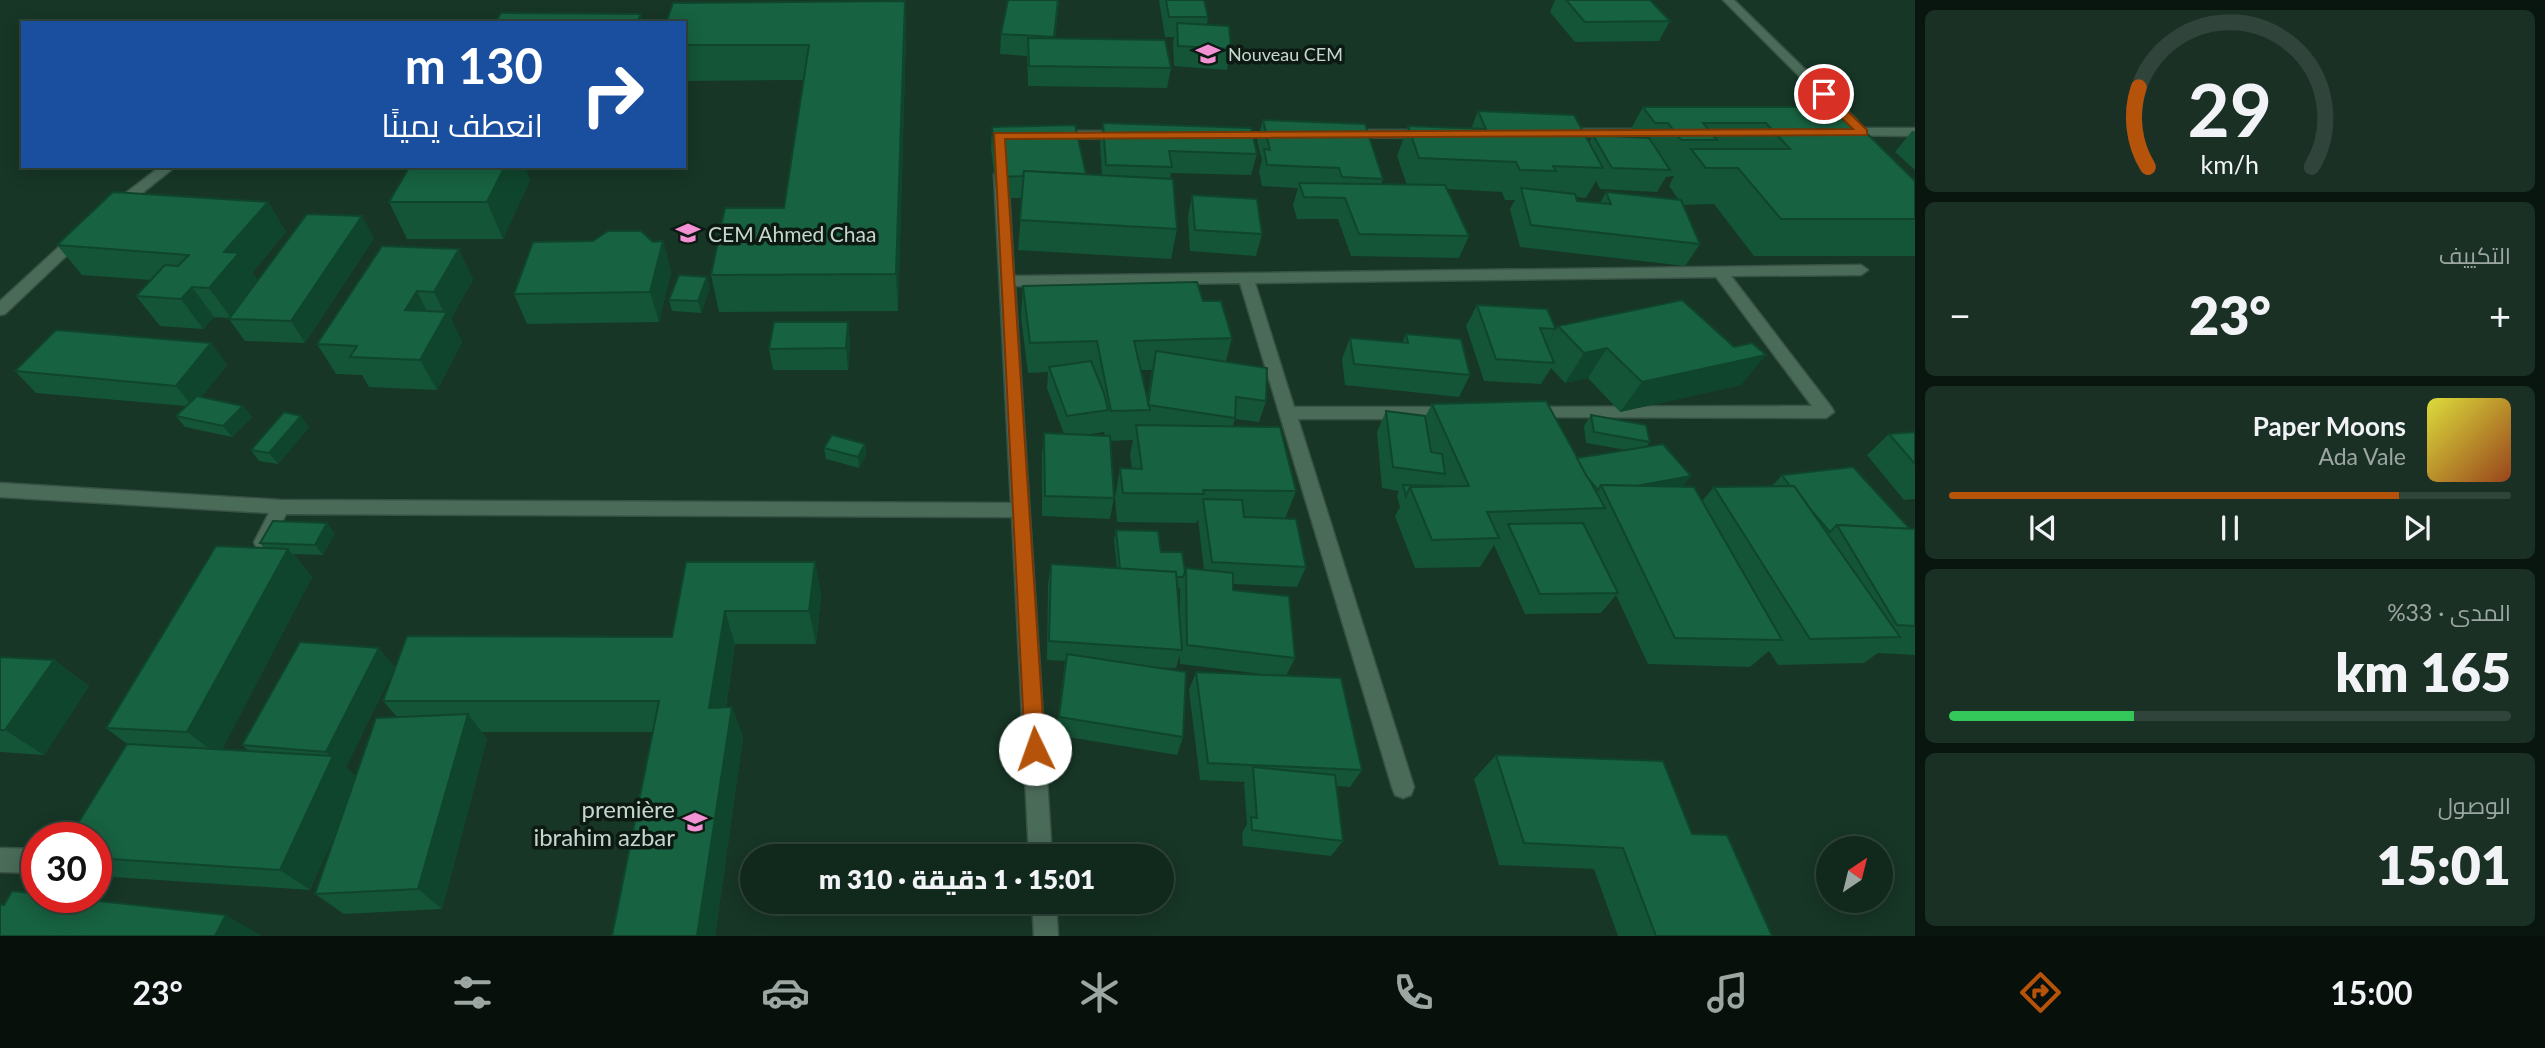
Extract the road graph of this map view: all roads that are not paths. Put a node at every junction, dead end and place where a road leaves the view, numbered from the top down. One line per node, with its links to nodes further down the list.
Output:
1 (1728, 0): 3 (street)
2 (1821, 132): 3 (street)
3 (1863, 132): 4 (street); 11 (street)
4 (1915, 132)
5 (1542, 133): 6 (street)
6 (1668, 133)
7 (1333, 134): 8 (street)
8 (1445, 134)
9 (1040, 135): 10 (street)
10 (1138, 135)
11 (1880, 149)
12 (1000, 162): 17 (street)
13 (167, 168): 18 (street)
14 (1861, 270): 15 (street)
15 (1720, 272): 16 (street); 21 (street)
16 (1246, 278): 17 (street); 19 (street)
17 (1007, 281): 24 (street)
18 (0, 310)
19 (1286, 413): 20 (street); 26 (street)
20 (1466, 413)
21 (1508, 413)
22 (0, 490): 23 (street)
23 (281, 507): 24 (street); 25 (street)
24 (1021, 510): 27 (street)
25 (256, 556)
26 (1404, 787)
27 (1040, 844)
28 (0, 860): 29 (street)
29 (21, 860)
30 (1045, 914): 31 (street)
31 (1046, 936)

